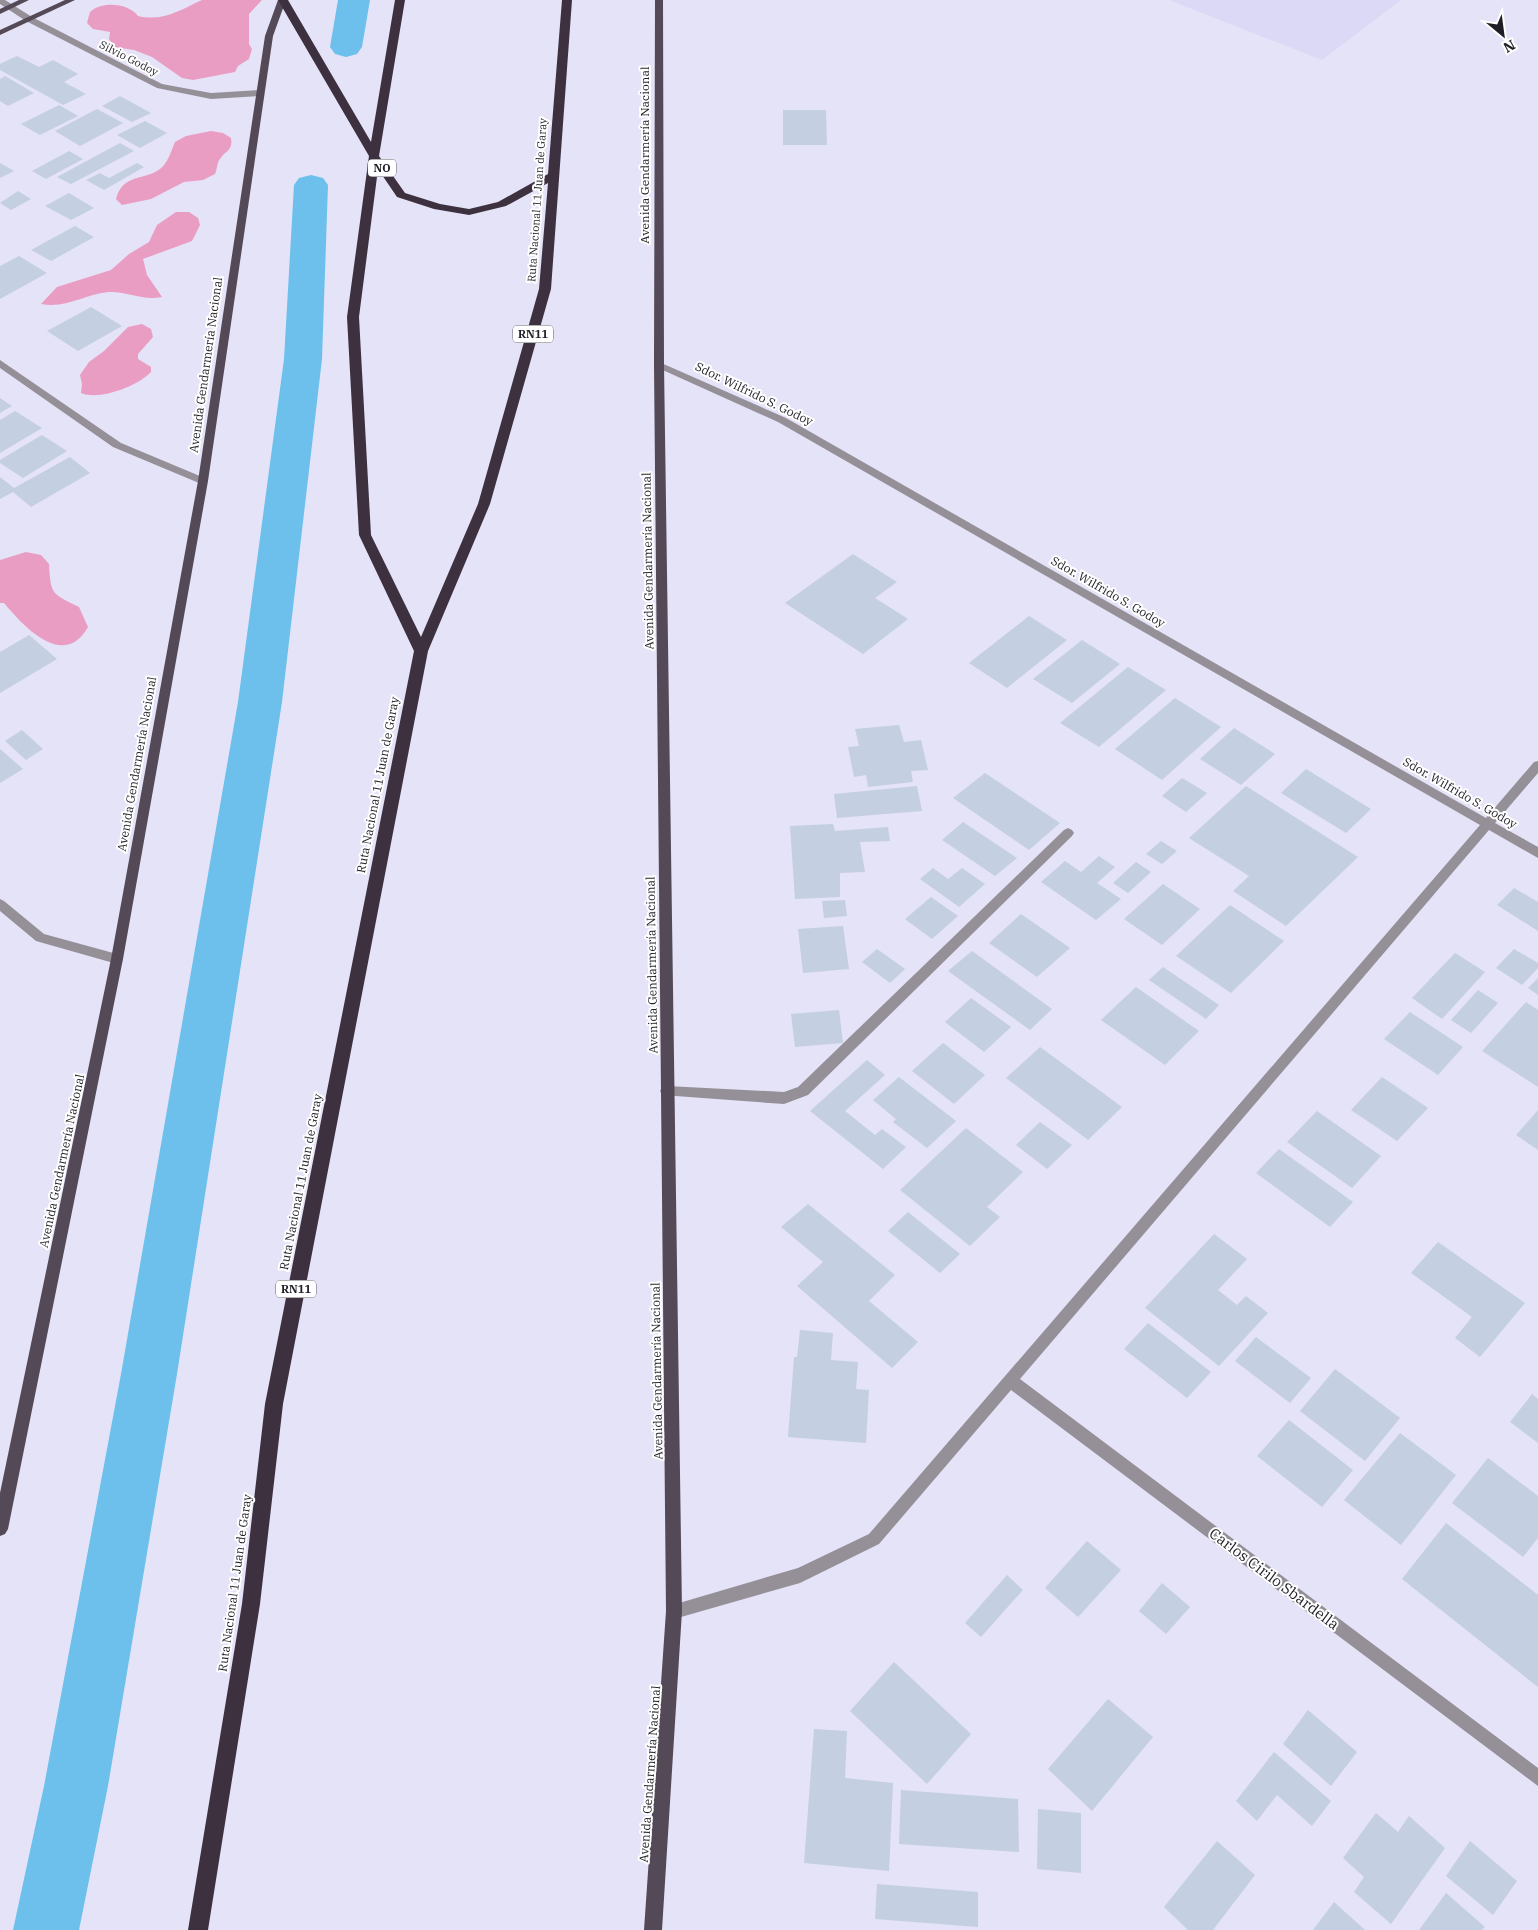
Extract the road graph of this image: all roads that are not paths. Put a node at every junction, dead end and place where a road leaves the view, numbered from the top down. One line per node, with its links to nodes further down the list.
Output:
1 (0, 0): 8 (street, Silvio Godoy)
2 (25, 0): 8 (main road)
3 (71, 0): 10 (main road)
4 (282, 0): 12 (main road, Avenida Gendarmería Nacional); 13 (highway, NO)
5 (400, 0): 13 (highway)
6 (567, 0): 14 (highway, Ruta Nacional 11 Juan de Garay / RN11)
7 (659, 0): 16 (main road, Avenida Gendarmería Nacional)
8 (11, 7): 9 (main road); 10 (street, Silvio Godoy)
9 (0, 12)
10 (29, 19): 11 (main road); 12 (street, Silvio Godoy)
11 (0, 33)
12 (260, 94): 17 (main road, Avenida Gendarmería Nacional)
13 (374, 156): 14 (highway, NO); 18 (highway)
14 (552, 176): 18 (highway, Ruta Nacional 11 Juan de Garay / RN11)
15 (0, 363): 17 (street)
16 (660, 365): 20 (street, Sdor. Wilfrido S. Godoy); 25 (main road, Avenida Gendarmería Nacional)
17 (203, 481): 24 (main road, Avenida Gendarmería Nacional)
18 (421, 652): 30 (highway, Ruta Nacional 11 Juan de Garay / RN11)
19 (1538, 765): 20 (street)
20 (1487, 825): 22 (street, Sdor. Wilfrido S. Godoy); 26 (street)
21 (1068, 833): 25 (street)
22 (1538, 853)
23 (0, 904): 24 (street)
24 (117, 960): 27 (main road, Avenida Gendarmería Nacional)
25 (667, 1091): 28 (main road, Avenida Gendarmería Nacional)
26 (1010, 1380): 28 (street); 29 (street, Carlos Cirilo Sbardella)
27 (0, 1529)
28 (674, 1611): 31 (main road, Avenida Gendarmería Nacional)
29 (1538, 1778)
30 (198, 1930)
31 (653, 1930)

